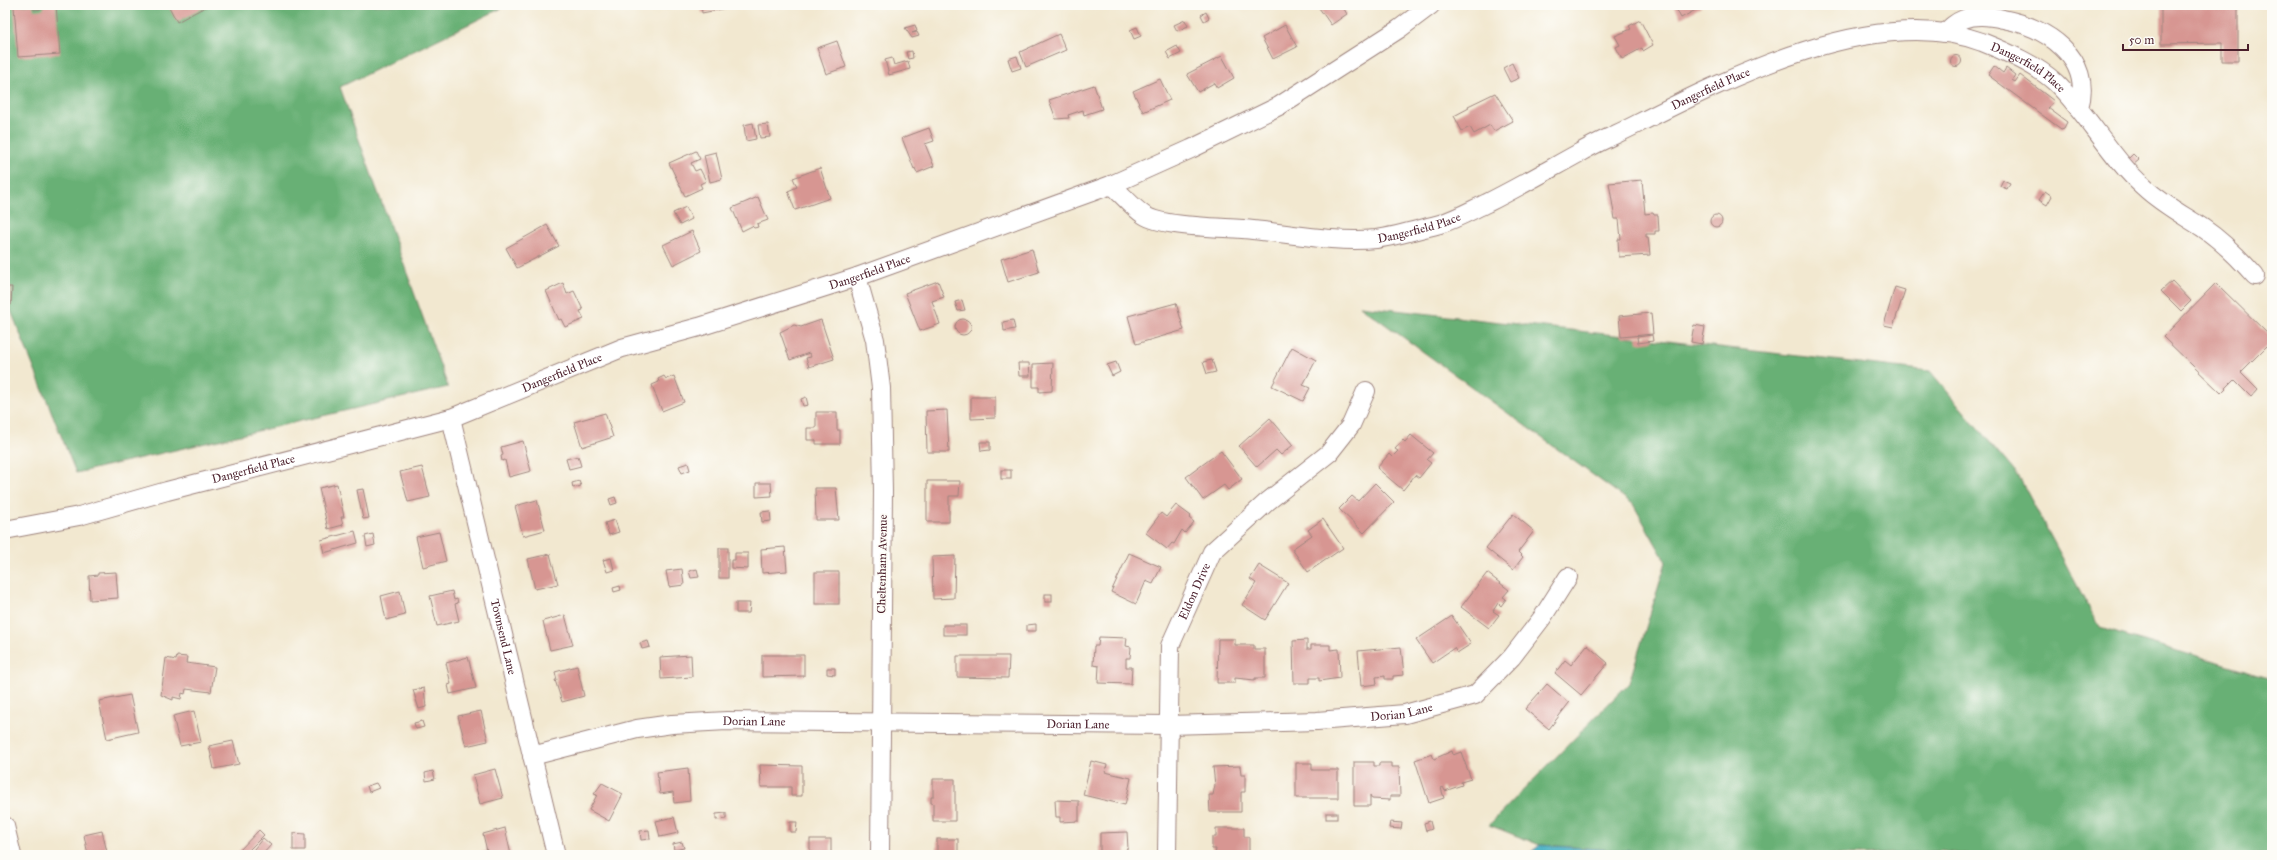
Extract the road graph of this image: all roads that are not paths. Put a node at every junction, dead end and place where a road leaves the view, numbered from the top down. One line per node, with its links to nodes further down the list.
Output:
1 (1431, 5): 4 (street, Dangerfield Place)
2 (1945, 33): 3 (street, Dangerfield Place); 3 (street); 4 (street, Dangerfield Place)
3 (2079, 108): 6 (street, Dangerfield Place)
4 (1111, 184): 5 (street, Dangerfield Place)
5 (857, 276): 8 (street, Dangerfield Place); 11 (street, Cheltenham Avenue)
6 (2256, 276)
7 (1366, 391): 12 (street, Eldon Drive)
8 (451, 418): 9 (street, Dangerfield Place); 13 (street, Townsend Lane)
9 (5, 530)
10 (1568, 577): 12 (street, Dorian Lane)
11 (882, 721): 12 (street, Dorian Lane); 13 (street, Dorian Lane); 17 (street, Cheltenham Avenue)
12 (1169, 724): 18 (street, Eldon Drive)
13 (532, 756): 16 (street, Townsend Lane)
14 (5, 826): 15 (street)
15 (12, 855)
16 (556, 855)
17 (880, 855)
18 (1167, 855)

